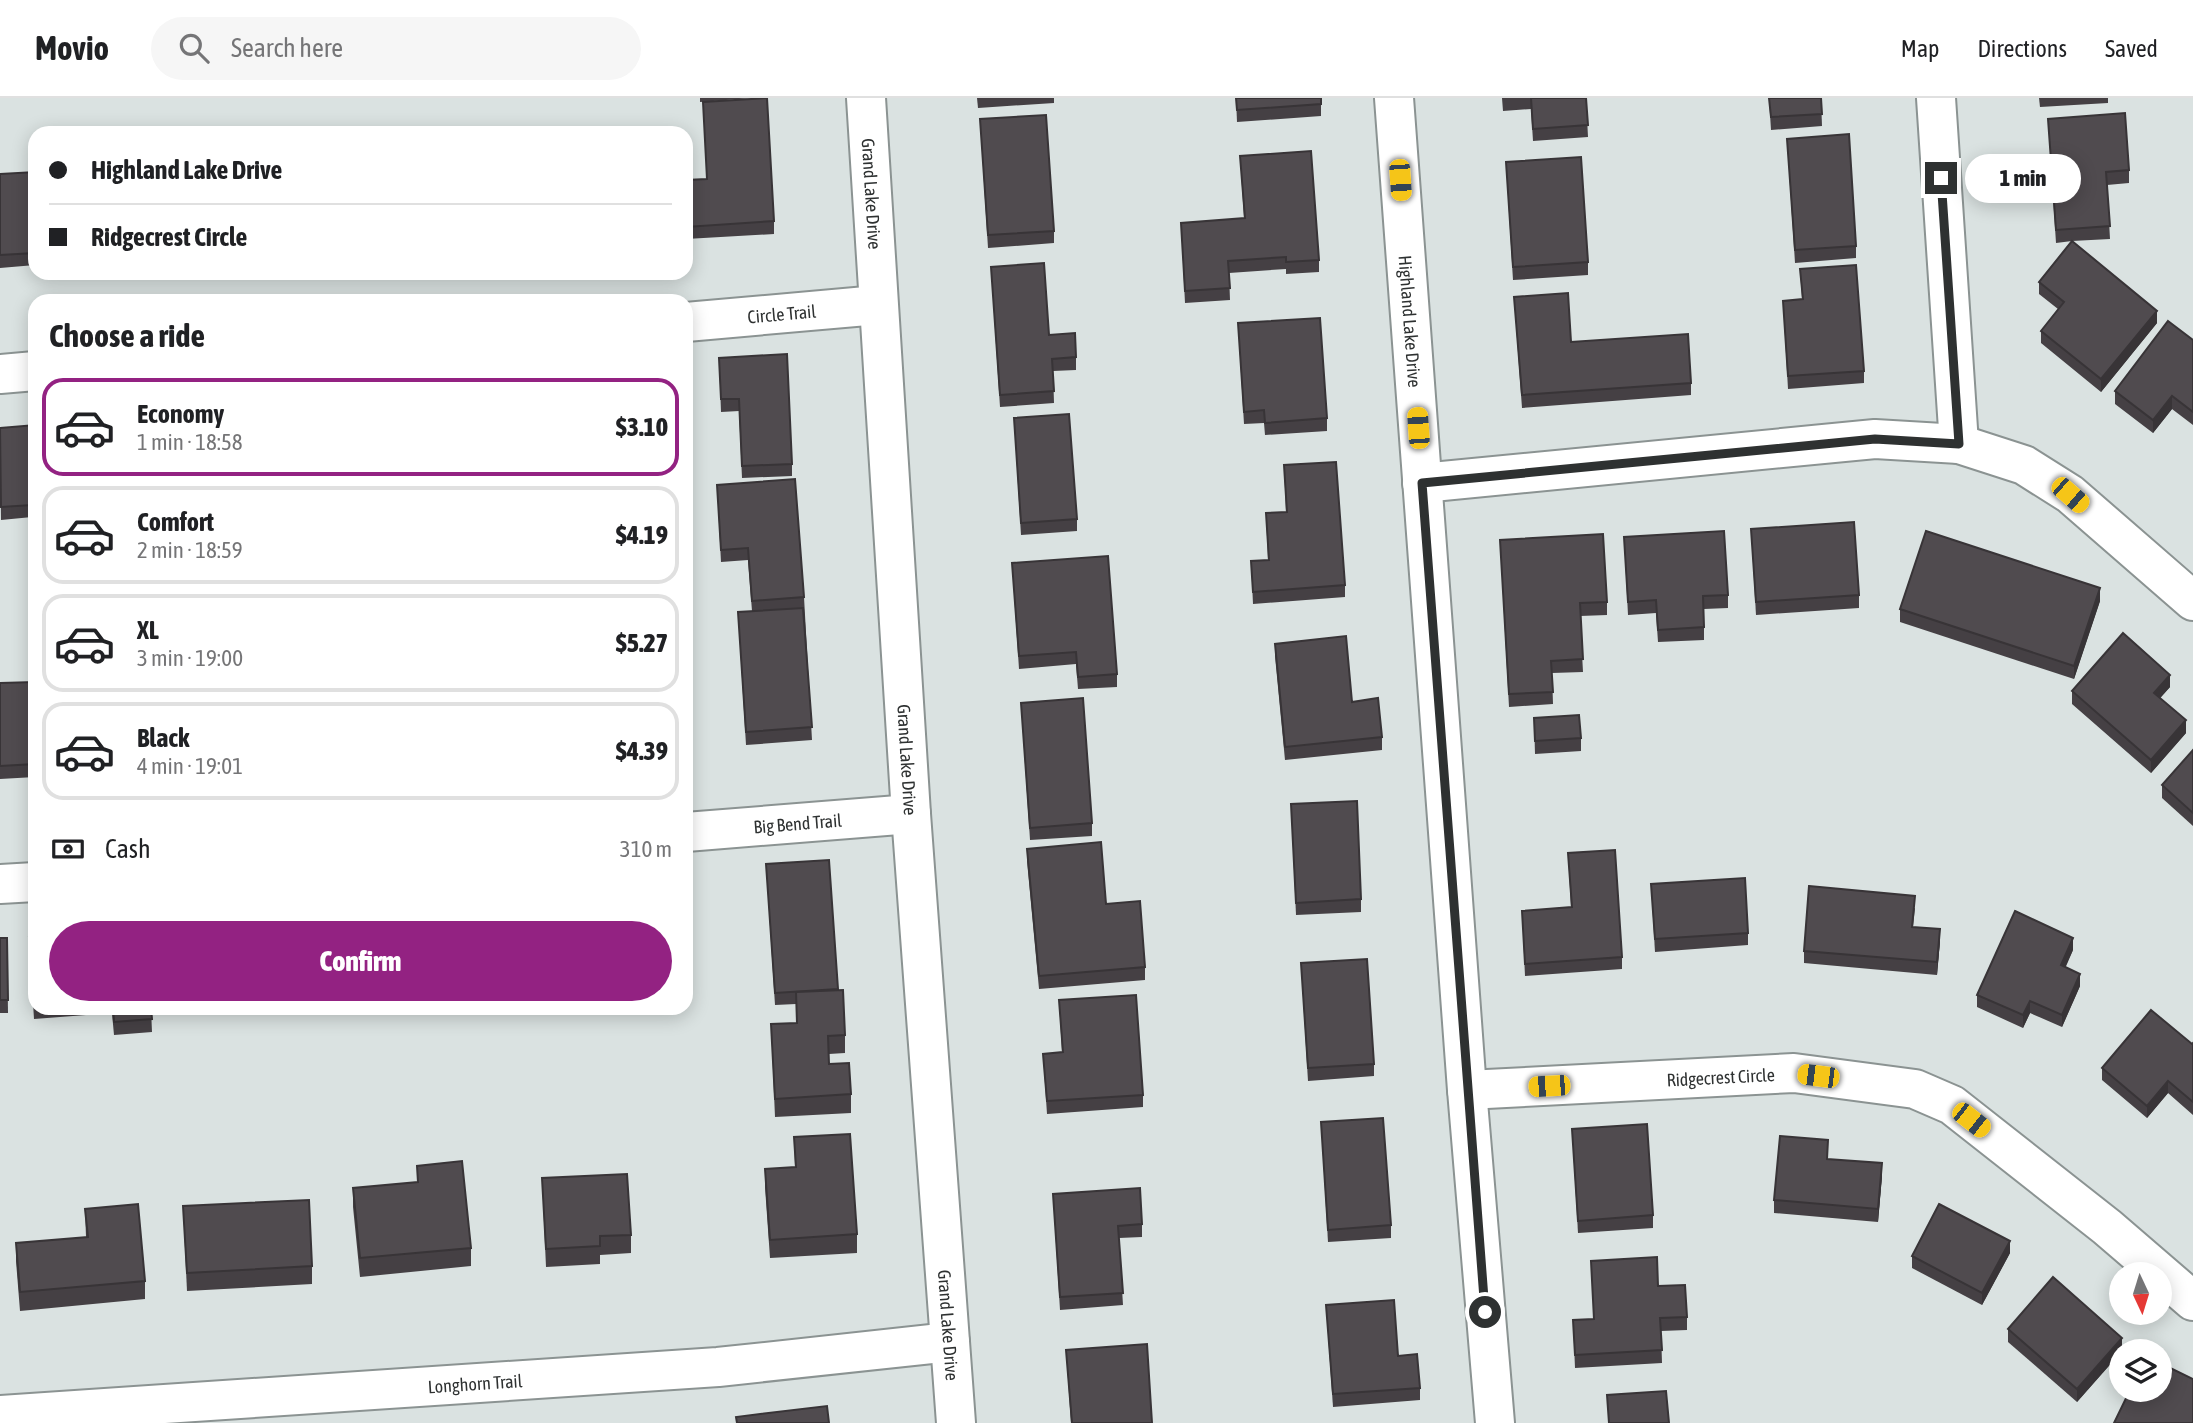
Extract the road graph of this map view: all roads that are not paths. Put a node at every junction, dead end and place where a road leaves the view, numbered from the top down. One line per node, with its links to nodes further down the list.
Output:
1 (866, 98): 4 (street, Grand Lake Drive)
2 (1394, 98): 9 (street, Highland Lake Drive)
3 (1936, 98): 8 (street)
4 (878, 305): 5 (street, Circle Trail); 11 (street, Grand Lake Drive)
5 (693, 321)
6 (28, 372): 7 (street)
7 (0, 374)
8 (1959, 444): 9 (street); 10 (street)
9 (1422, 483): 15 (street, Highland Lake Drive)
10 (2193, 601)
11 (911, 814): 12 (street, Big Bend Trail); 17 (street, Grand Lake Drive)
12 (693, 831)
13 (28, 882): 14 (street)
14 (0, 884)
15 (1467, 1090): 16 (street, Ridgecrest Circle); 20 (street, Highland Lake Drive)
16 (2193, 1301)
17 (950, 1342): 18 (street, Longhorn Trail); 19 (street, Grand Lake Drive)
18 (0, 1415)
19 (956, 1423)
20 (1494, 1423)

